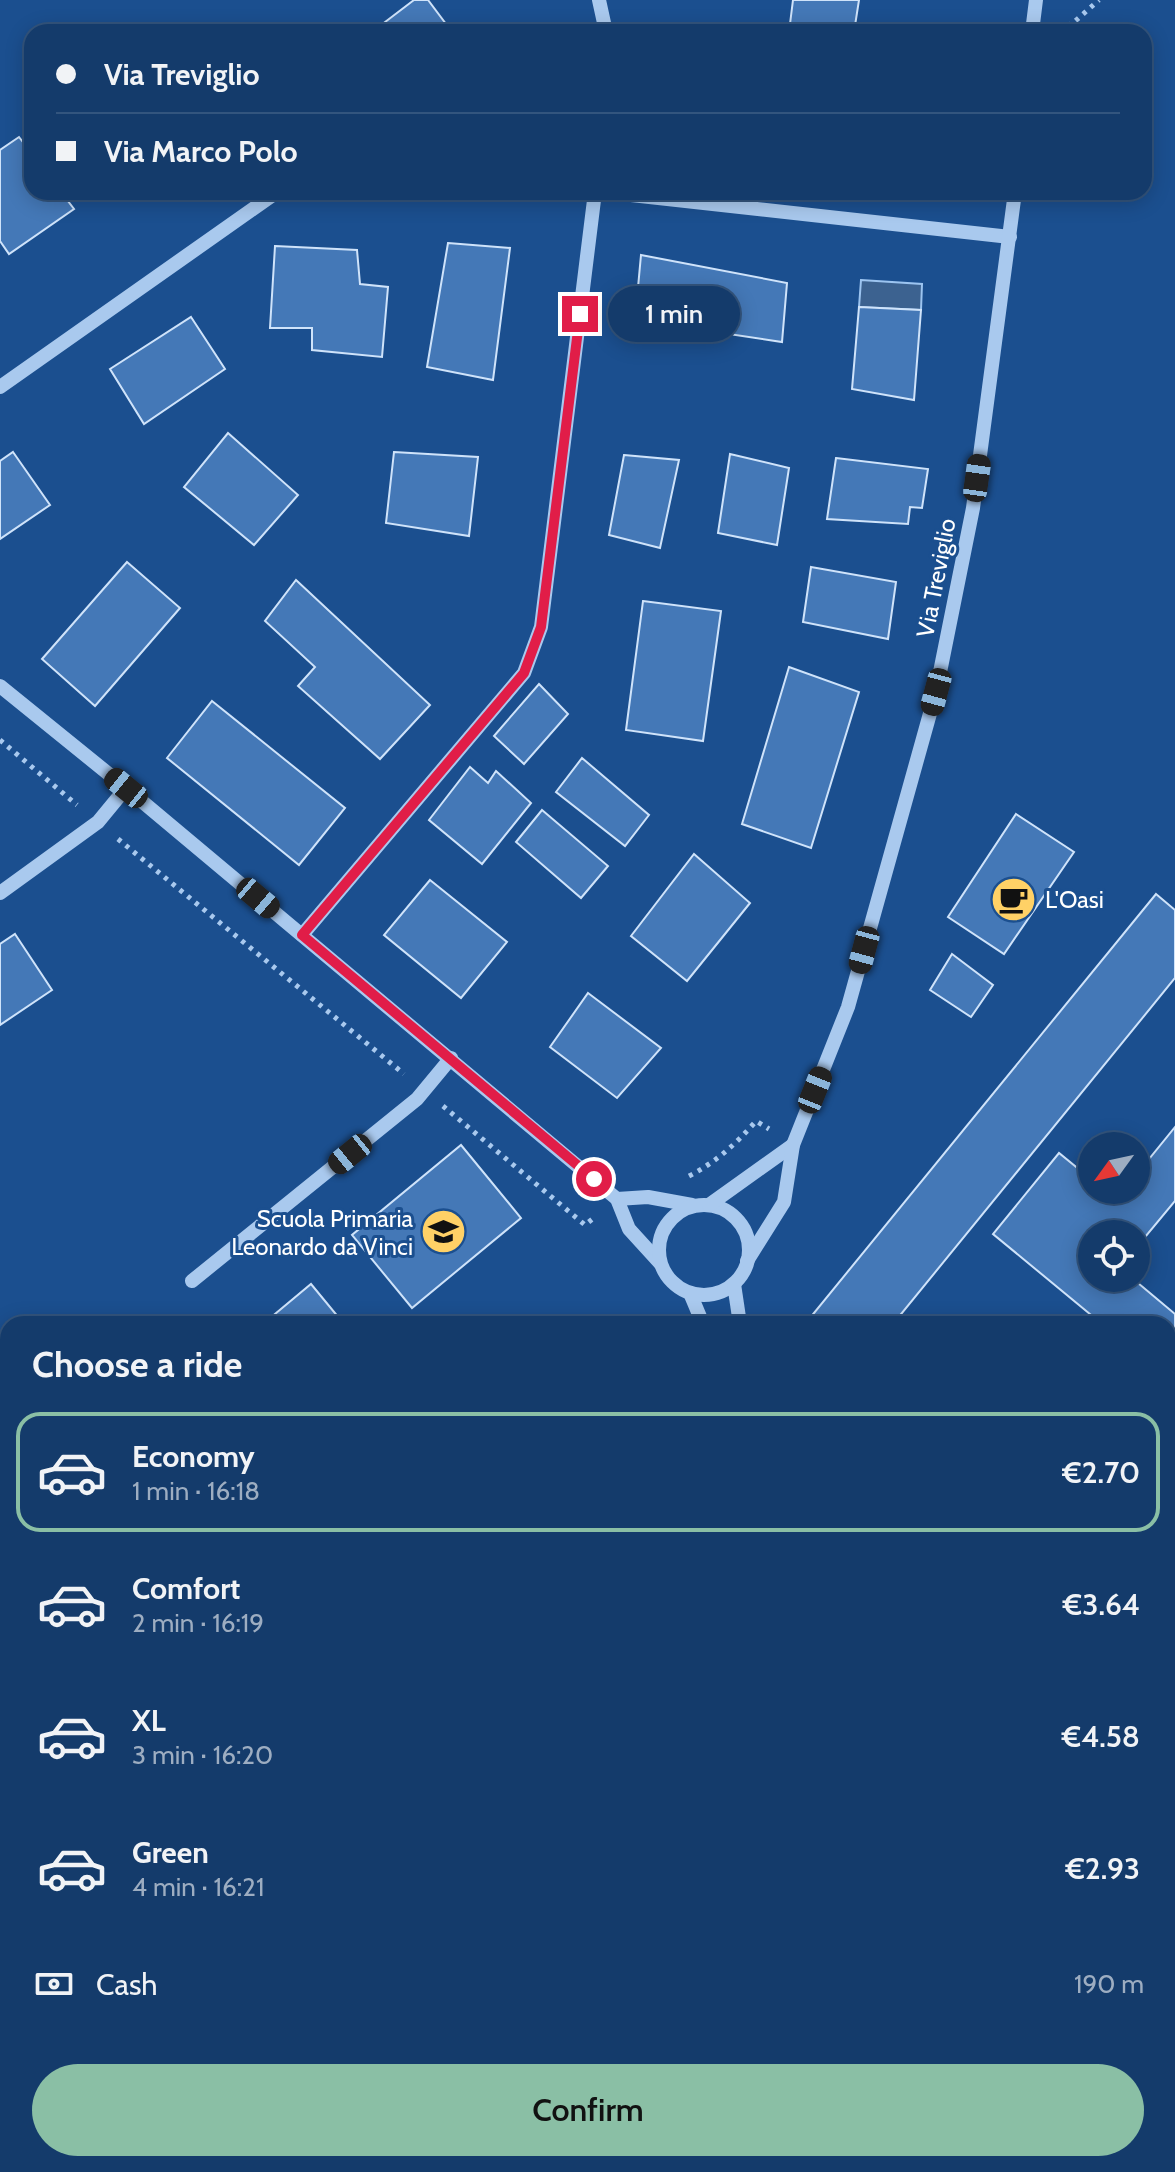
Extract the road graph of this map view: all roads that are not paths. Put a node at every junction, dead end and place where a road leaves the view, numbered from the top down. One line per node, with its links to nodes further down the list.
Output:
1 (599, 0): 3 (street)
2 (1036, 0): 4 (street)
3 (604, 24)
4 (1033, 24)
5 (266, 200): 10 (street)
6 (594, 200): 14 (street)
7 (676, 200): 9 (street)
8 (1014, 200): 9 (street, Via Treviglio)
9 (1010, 237): 16 (street, Via Treviglio)
10 (0, 387)
11 (0, 686): 12 (street)
12 (126, 788): 13 (street); 14 (street)
13 (0, 893)
14 (302, 935): 15 (street)
15 (451, 1058): 17 (street); 21 (street)
16 (793, 1145): 18 (street); 19 (street, Via Treviglio)
17 (617, 1199): 18 (street); 20 (street)
18 (702, 1205): 19 (street); 20 (street)
19 (747, 1261): 22 (street)
20 (660, 1263): 23 (street)
21 (192, 1281)
22 (734, 1284): 23 (street); 25 (street)
23 (690, 1293): 24 (street)
24 (700, 1316)
25 (739, 1316)

